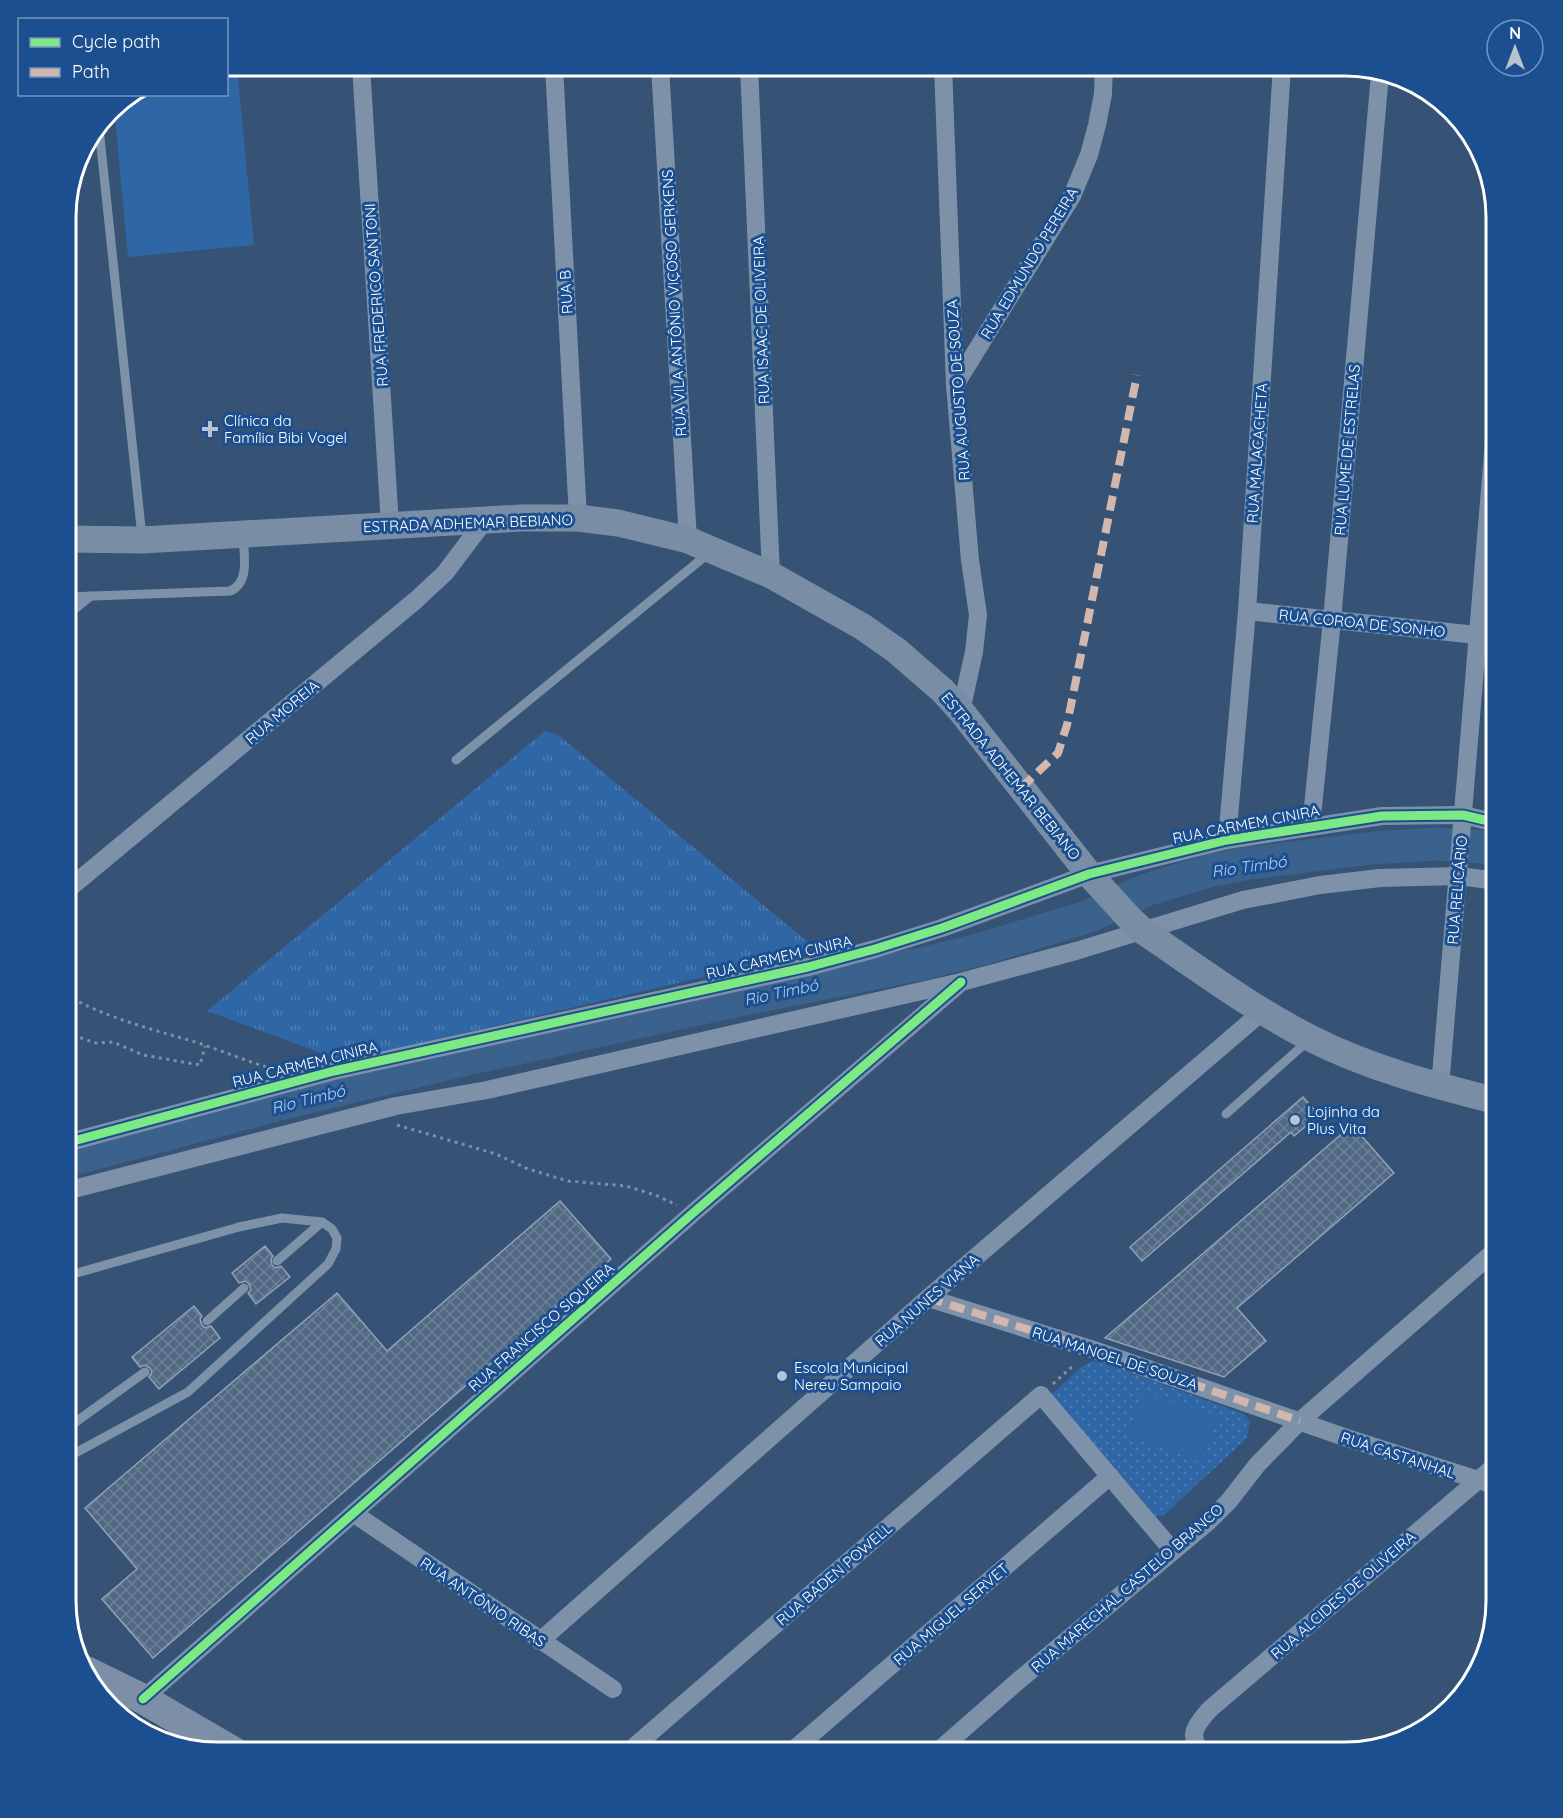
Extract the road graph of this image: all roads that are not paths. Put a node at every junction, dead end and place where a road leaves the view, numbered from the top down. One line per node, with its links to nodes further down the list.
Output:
1 (362, 76): 13 (street, RUA FREDERICO SANTONI)
2 (555, 76): 11 (street, RUA B)
3 (661, 76): 18 (street, RUA VILA ANTÔNIO VIÇOSO GERKENS)
4 (749, 76): 20 (street, RUA ISAAC DE OLIVEIRA)
5 (944, 77): 10 (street, RUA AUGUSTO DE SOUZA)
6 (1103, 77): 10 (street, RUA EDMUNDO PEREIRA)
7 (1281, 77): 24 (street, RUA MALACACHETA)
8 (1379, 81): 25 (street, RUA LUME DE ESTRELAS)
9 (100, 139): 17 (lane)
10 (955, 385): 27 (street, RUA AUGUSTO DE SOUZA)
11 (578, 518): 12 (main road, ESTRADA ADHEMAR BEBIANO); 18 (main road, ESTRADA ADHEMAR BEBIANO)
12 (485, 520): 13 (main road, ESTRADA ADHEMAR BEBIANO); 36 (street, RUA MOREIA)
13 (390, 525): 15 (main road, ESTRADA ADHEMAR BEBIANO)
14 (1486, 532): 26 (street, RUA RELICÁRIO)
15 (243, 534): 17 (main road, ESTRADA ADHEMAR BEBIANO); 21 (lane)
16 (77, 539): 17 (main road, ESTRADA ADHEMAR BEBIANO)
17 (142, 540)
18 (688, 540): 19 (main road, ESTRADA ADHEMAR BEBIANO)
19 (713, 550): 20 (main road, ESTRADA ADHEMAR BEBIANO); 28 (lane)
20 (771, 575): 27 (main road, ESTRADA ADHEMAR BEBIANO)
21 (91, 596): 22 (lane); 23 (lane)
22 (77, 597)
23 (77, 607)
24 (1246, 611): 25 (street, RUA COROA DE SONHO); 32 (street, RUA MALACACHETA)
25 (1332, 620): 26 (street, RUA COROA DE SONHO); 31 (street, RUA LUME DE ESTRELAS)
26 (1477, 635): 29 (street, RUA RELICÁRIO)
27 (961, 711): 35 (main road, ESTRADA ADHEMAR BEBIANO)
28 (456, 760)
29 (1463, 821): 30 (street, RUA CARMEM CINIRA); 31 (street, RUA CARMEM CINIRA); 33 (street, RUA RELICÁRIO)
30 (1486, 822)
31 (1311, 826): 32 (street, RUA CARMEM CINIRA)
32 (1227, 840): 35 (street, RUA CARMEM CINIRA)
33 (1459, 870): 34 (street); 37 (street); 41 (street, RUA RELICÁRIO)
34 (1486, 879)
35 (1094, 880): 37 (main road, ESTRADA ADHEMAR BEBIANO); 44 (street, RUA CARMEM CINIRA)
36 (77, 882)
37 (1137, 926): 38 (street); 39 (main road, ESTRADA ADHEMAR BEBIANO)
38 (961, 982): 45 (street); 61 (street, RUA FRANCISCO SIQUEIRA)
39 (1263, 1011): 40 (main road, ESTRADA ADHEMAR BEBIANO); 51 (street, RUA NUNES VIANA)
40 (1311, 1038): 41 (main road, ESTRADA ADHEMAR BEBIANO); 43 (lane)
41 (1440, 1087): 42 (main road, ESTRADA ADHEMAR BEBIANO)
42 (1486, 1098)
43 (1226, 1114)
44 (76, 1140)
45 (76, 1188)
46 (322, 1222): 48 (lane); 49 (lane); 56 (lane)
47 (1486, 1259): 54 (street, RUA MARECHAL CASTELO BRANCO)
48 (277, 1261)
49 (76, 1273)
50 (244, 1288): 52 (lane)
51 (928, 1298): 54 (street, RUA MANOEL DE SOUZA); 63 (street, RUA NUNES VIANA)
52 (207, 1321)
53 (144, 1372): 55 (lane)
54 (1300, 1421): 59 (street, RUA CASTANHAL); 62 (street, RUA MARECHAL CASTELO BRANCO)
55 (76, 1422)
56 (76, 1453)
57 (1486, 1473): 59 (street, RUA ALCIDES DE OLIVEIRA)
58 (1110, 1476): 62 (street); 68 (street, RUA BADEN POWELL); 69 (street, RUA MIGUEL SERVET)
59 (1477, 1481): 60 (street, RUA CASTANHAL); 71 (street, RUA ALCIDES DE OLIVEIRA)
60 (1486, 1483)
61 (352, 1513): 63 (street, RUA ANTÔNIO RIBAS); 66 (street, RUA FRANCISCO SIQUEIRA)
62 (1173, 1551): 70 (street, RUA MARECHAL CASTELO BRANCO)
63 (540, 1641): 65 (street, RUA ANTÔNIO RIBAS)
64 (100, 1678): 66 (main road)
65 (613, 1689)
66 (143, 1699): 67 (main road)
67 (217, 1742)
68 (640, 1742)
69 (803, 1742)
70 (949, 1742)
71 (1196, 1742)

